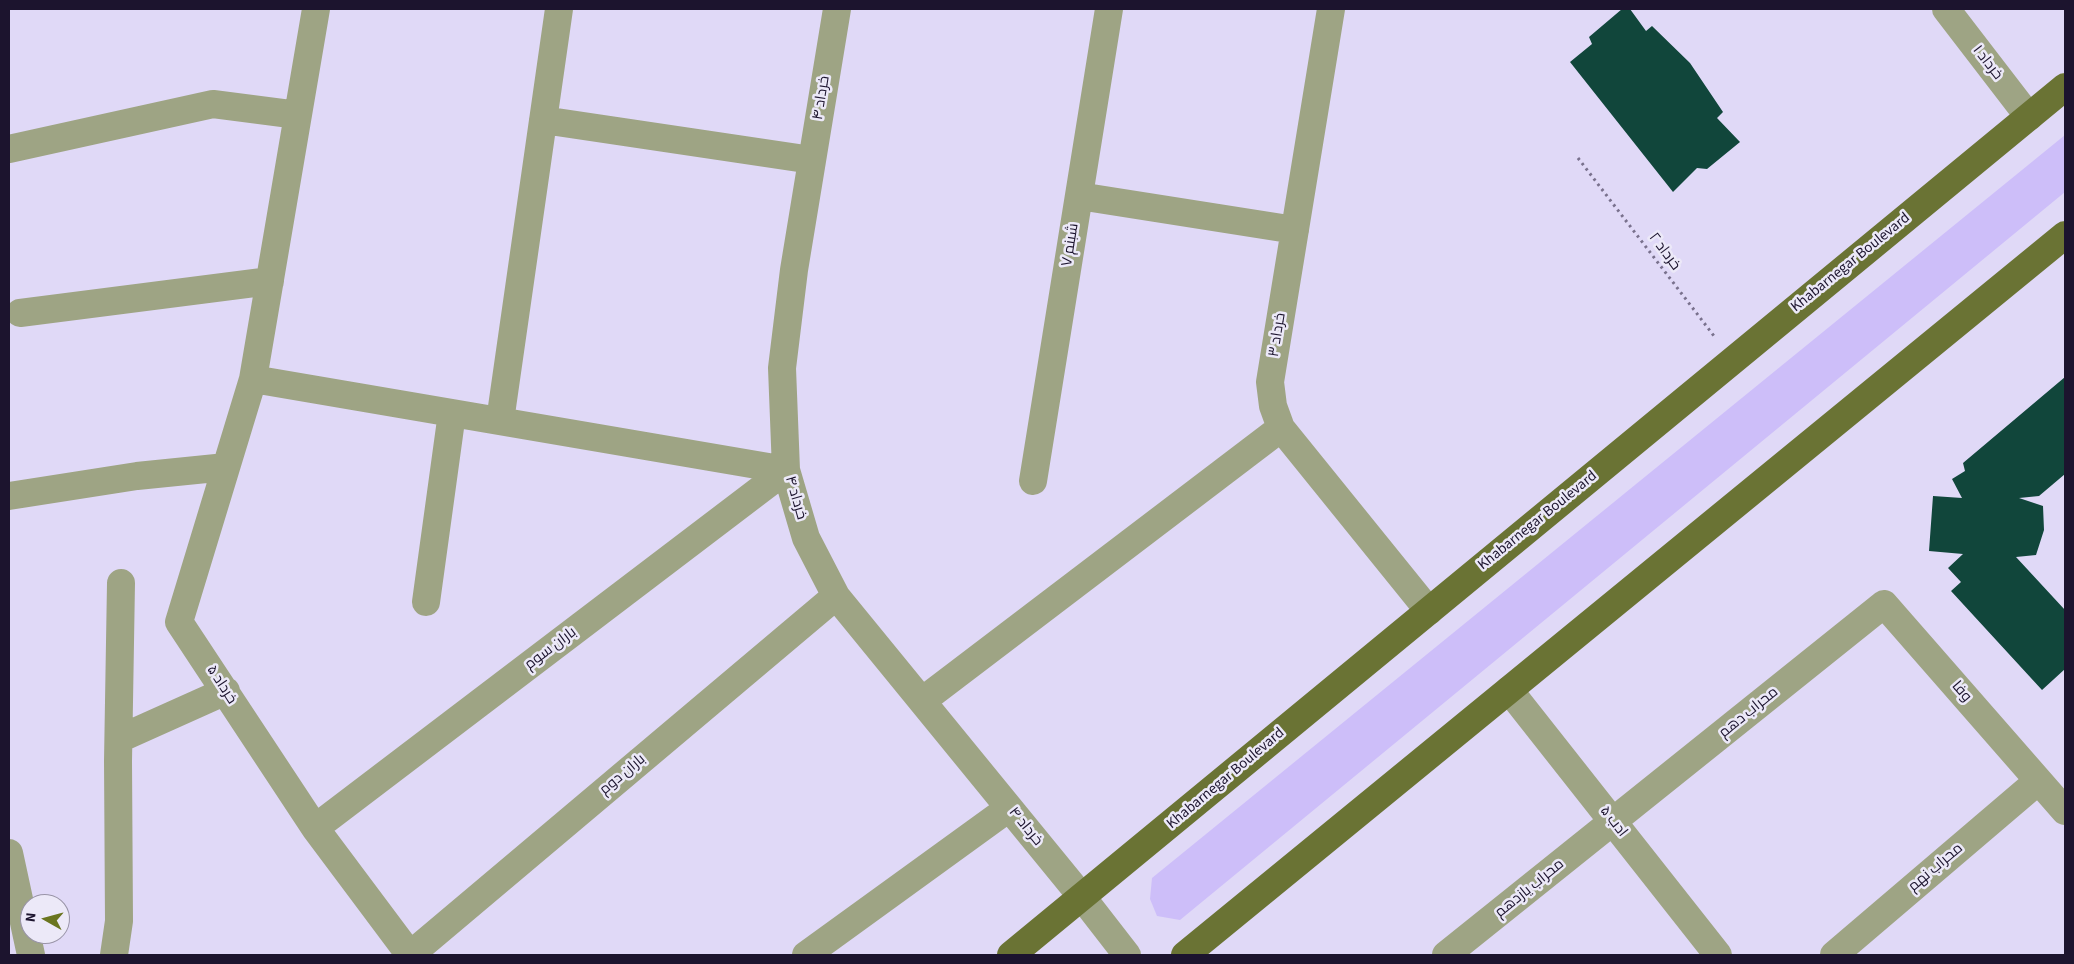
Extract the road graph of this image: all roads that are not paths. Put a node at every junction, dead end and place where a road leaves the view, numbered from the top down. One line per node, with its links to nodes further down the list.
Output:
1 (316, 9): 8 (street, خرداد ۵)
2 (559, 9): 10 (street)
3 (837, 9): 12 (street, خرداد ۴)
4 (1109, 9): 13 (street, شبنم ۷)
5 (1331, 9): 14 (street, خرداد ۳)
6 (1946, 9): 9 (street, خرداد ۱)
7 (2065, 87): 9 (main road, Khabarnegar Boulevard)
8 (298, 115): 11 (street); 16 (street, خرداد ۵)
9 (2029, 117): 30 (main road, Khabarnegar Boulevard)
10 (543, 120): 12 (street); 20 (street)
11 (9, 148)
12 (812, 160): 23 (street, خرداد ۴)
13 (1079, 196): 14 (street); 24 (street, شبنم ۷)
14 (1295, 230): 21 (street, خرداد ۳)
15 (2065, 235): 31 (main road)
16 (270, 281): 17 (street); 18 (street, خرداد ۵)
17 (20, 313)
18 (253, 379): 19 (street); 22 (street, خرداد ۵)
19 (452, 413): 20 (street); 28 (street)
20 (500, 421): 23 (street)
21 (1281, 428): 30 (street, خرداد ۳); 33 (street)
22 (226, 467): 25 (street); 32 (street, خرداد ۵)
23 (786, 470): 27 (street, خرداد ۴); 39 (street, باران سوم)
24 (1033, 481)
25 (9, 496)
26 (121, 583): 34 (street)
27 (836, 596): 33 (street, خرداد ۴); 44 (street, باران دوم)
28 (426, 602)
29 (1884, 604): 35 (street, وفا); 38 (street, محراب دهم)
30 (1429, 611): 41 (main road, Khabarnegar Boulevard)
31 (1509, 690): 38 (street, ادب ۵); 48 (main road)
32 (226, 691): 34 (street); 39 (street, خرداد ۵)
33 (922, 701): 36 (street, خرداد ۴)
34 (118, 739): 43 (street)
35 (2038, 781): 37 (street, وفا); 51 (street, محراب نهم)
36 (1009, 808): 41 (street, خرداد ۴); 45 (street)
37 (2065, 811)
38 (1613, 822): 49 (street, محراب یازدهم); 50 (street, ادب ۵)
39 (315, 828): 44 (street, خرداد ۵)
40 (9, 853): 42 (street)
41 (1082, 897): 46 (main road, Khabarnegar Boulevard); 47 (street, خرداد ۴)
42 (31, 955)
43 (114, 955)
44 (410, 955)
45 (806, 955)
46 (1012, 955)
47 (1127, 955)
48 (1185, 955)
49 (1446, 955)
50 (1718, 955)
51 (1834, 955)

